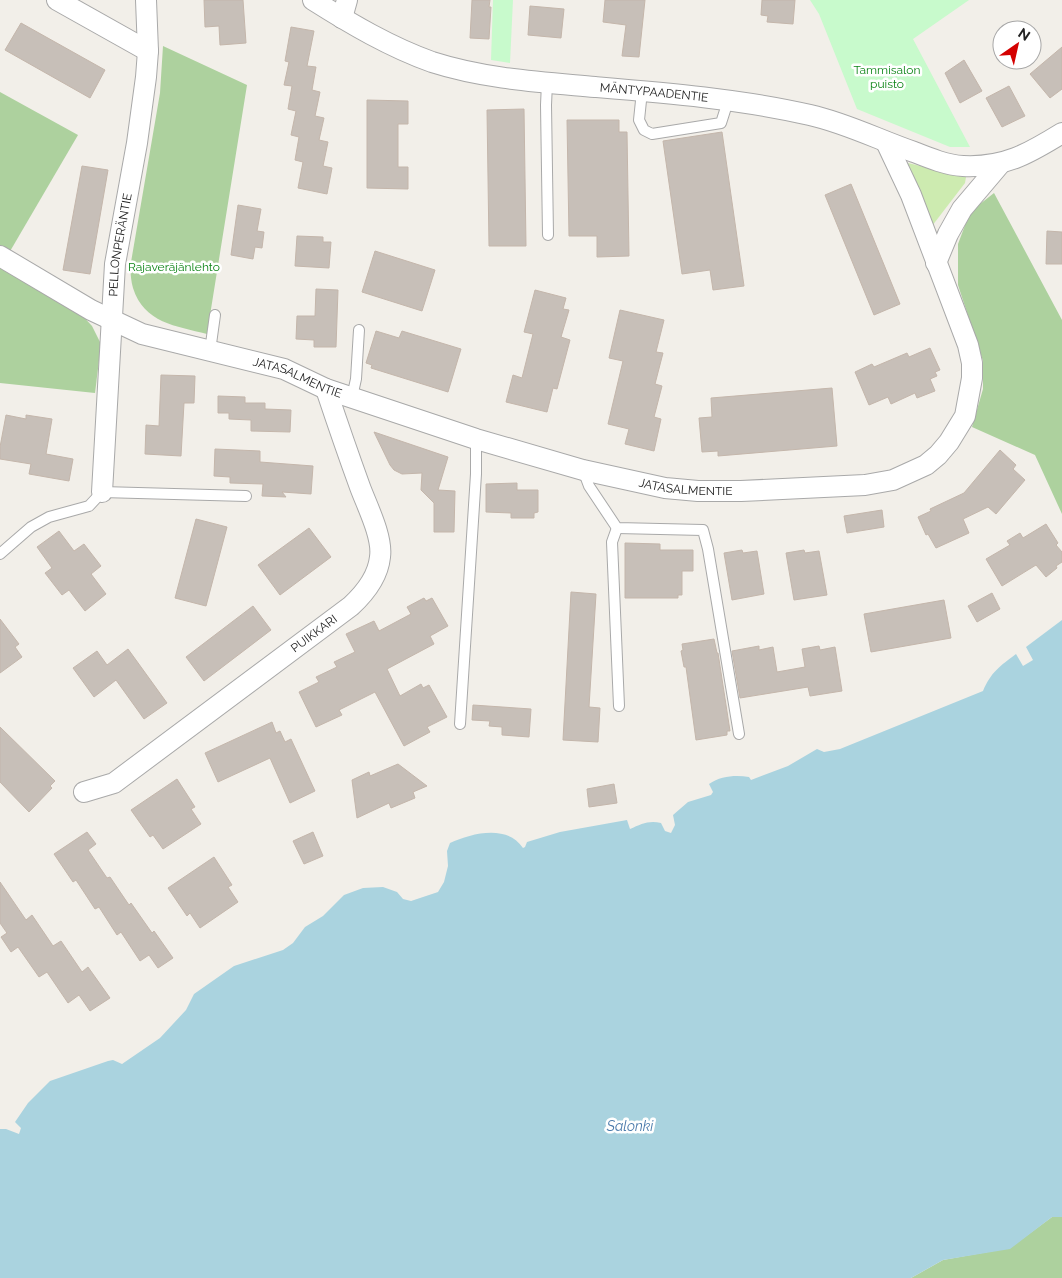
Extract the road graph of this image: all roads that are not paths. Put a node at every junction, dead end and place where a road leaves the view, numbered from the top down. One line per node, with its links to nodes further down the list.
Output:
1 (58, 0): 5 (street)
2 (146, 0): 5 (street, PELLONPERÄNTIE)
3 (314, 0): 4 (street, MÄNTYPAADENTIE)
4 (345, 9): 6 (street, MÄNTYPAADENTIE)
5 (148, 51): 16 (street, PELLONPERÄNTIE)
6 (547, 83): 7 (street, MÄNTYPAADENTIE); 12 (lane)
7 (642, 91): 8 (street, MÄNTYPAADENTIE); 8 (lane)
8 (728, 100): 10 (street, MÄNTYPAADENTIE)
9 (1062, 133): 11 (street, MÄNTYPAADENTIE)
10 (886, 142): 11 (street, MÄNTYPAADENTIE); 14 (street, JATASALMENTIE)
11 (1001, 164): 14 (street, MÄNTYPAADENTIE)
12 (548, 235)
13 (0, 256): 16 (street, JATASALMENTIE)
14 (936, 263): 22 (street, JATASALMENTIE)
15 (215, 315): 18 (lane)
16 (112, 321): 18 (street, JATASALMENTIE); 23 (street, PELLONPERÄNTIE)
17 (359, 330): 20 (lane)
18 (210, 351): 19 (street, JATASALMENTIE)
19 (326, 389): 20 (street, JATASALMENTIE); 30 (street, PUIKKARI)
20 (352, 397): 21 (street, JATASALMENTIE)
21 (476, 439): 22 (street, JATASALMENTIE); 28 (lane)
22 (583, 470): 25 (lane)
23 (102, 492): 24 (lane); 26 (lane)
24 (246, 496)
25 (617, 528): 27 (lane); 29 (lane)
26 (0, 554)
27 (619, 706)
28 (460, 724)
29 (739, 734)
30 (84, 792)

